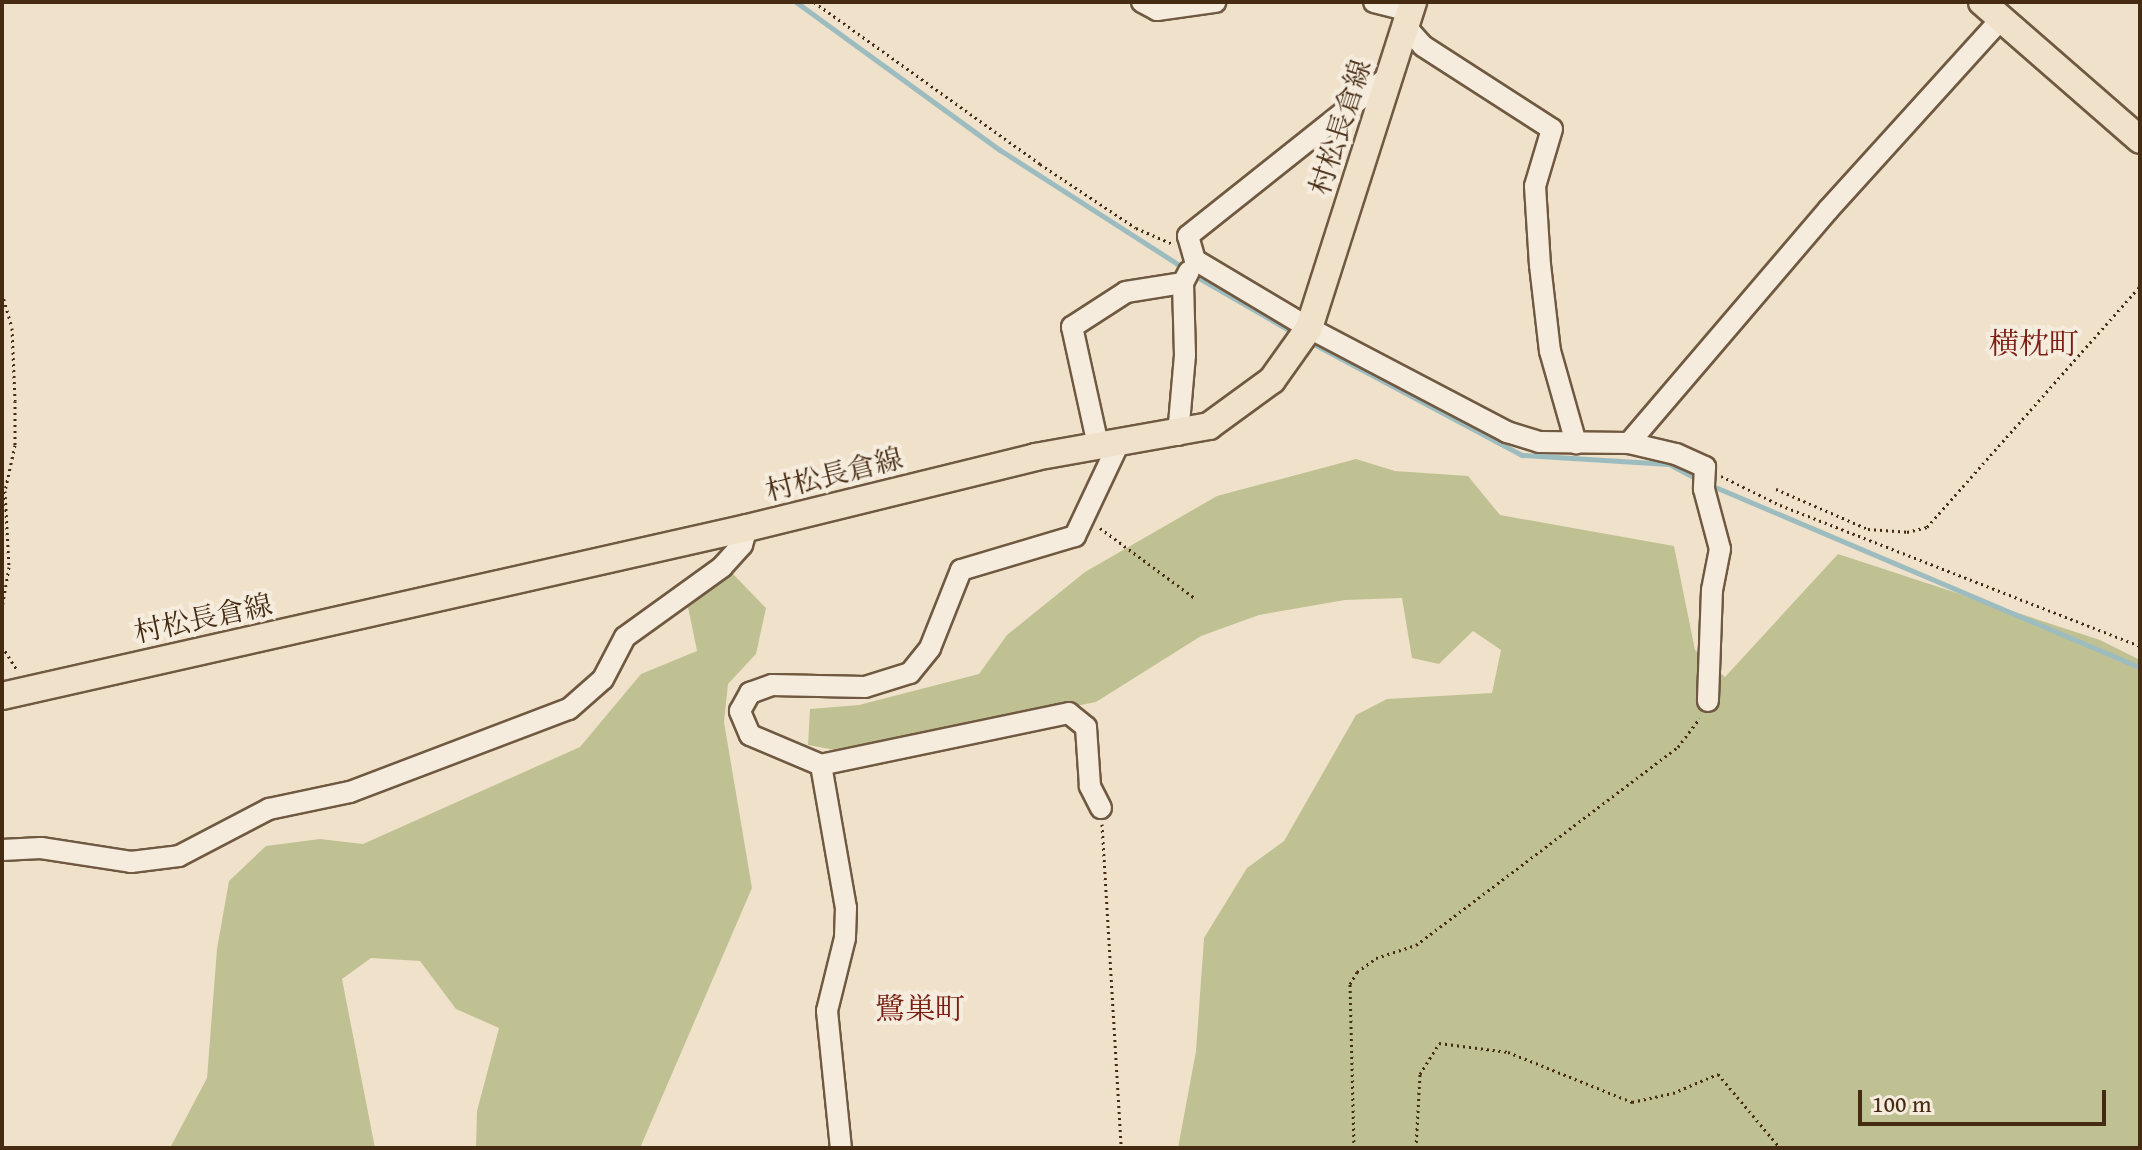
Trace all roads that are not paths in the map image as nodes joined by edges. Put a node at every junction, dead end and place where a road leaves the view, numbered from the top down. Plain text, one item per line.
1 (1142, 2) edge
2 (1215, 2) edge
3 (1374, 2) edge
4 (1992, 10) edge
5 (1410, 13) edge
6 (1389, 76) junction
7 (2140, 140) edge
8 (1195, 260) junction
9 (1183, 283) junction
10 (1309, 328) junction
11 (1178, 435) junction
12 (1576, 443) junction
13 (1629, 443) junction
14 (1108, 444) junction
15 (747, 528) junction
16 (2, 696) edge
17 (1708, 701) road end
18 (821, 765) junction
19 (1101, 808) road end
20 (2, 850) edge
21 (841, 1148) edge

1 - 2 street
3 - 5 street
4 - 7 main road
4 - 13 street
5 - 6 main road, 村松長倉線
5 - 12 street
6 - 8 street
6 - 10 main road, 村松長倉線
8 - 9 street
8 - 10 street
9 - 11 street
9 - 14 street
10 - 11 main road, 村松長倉線
10 - 12 street
11 - 14 main road, 村松長倉線
12 - 13 street
13 - 17 street
14 - 15 main road, 村松長倉線
14 - 18 street
15 - 16 main road, 村松長倉線
15 - 20 street
18 - 19 street
18 - 21 street

